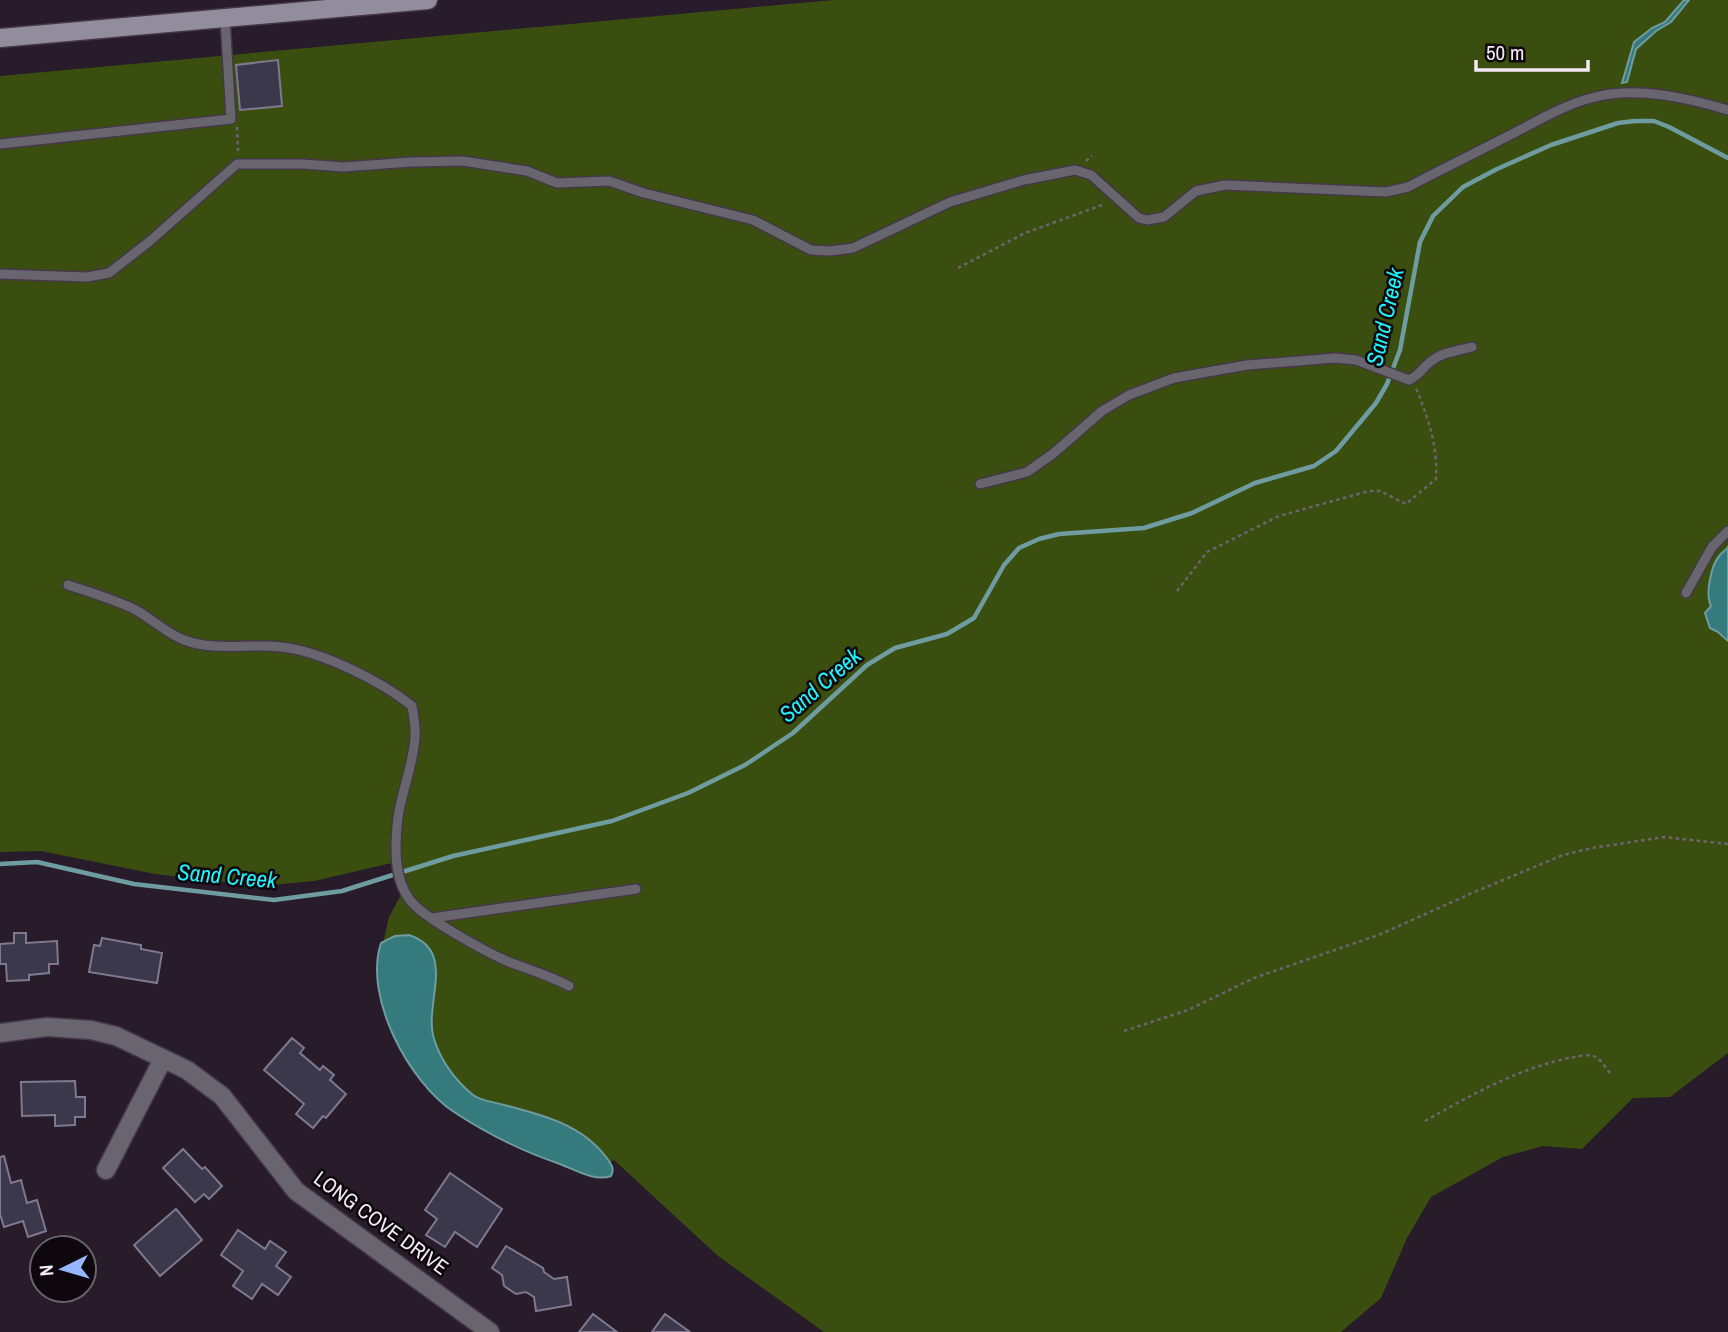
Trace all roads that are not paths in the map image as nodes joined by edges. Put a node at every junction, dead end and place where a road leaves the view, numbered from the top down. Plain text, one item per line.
1 (428, 0) edge
2 (225, 18) junction
3 (0, 38) edge
4 (1728, 110) edge
5 (0, 144) edge
6 (0, 274) edge
7 (1472, 347) dead end
8 (980, 484) dead end
9 (1728, 531) edge
10 (68, 585) dead end
11 (1686, 593) dead end
12 (636, 889) dead end
13 (432, 918) junction
14 (569, 986) dead end
15 (0, 1033) edge
16 (163, 1059) junction
17 (106, 1170) dead end
18 (491, 1332) edge

1 - 2 main road
2 - 3 main road
2 - 5 lane
4 - 6 lane
7 - 8 lane
9 - 11 lane
10 - 13 lane
12 - 13 lane
13 - 14 lane
15 - 16 street, LONG COVE DRIVE
16 - 17 street
16 - 18 street, LONG COVE DRIVE

